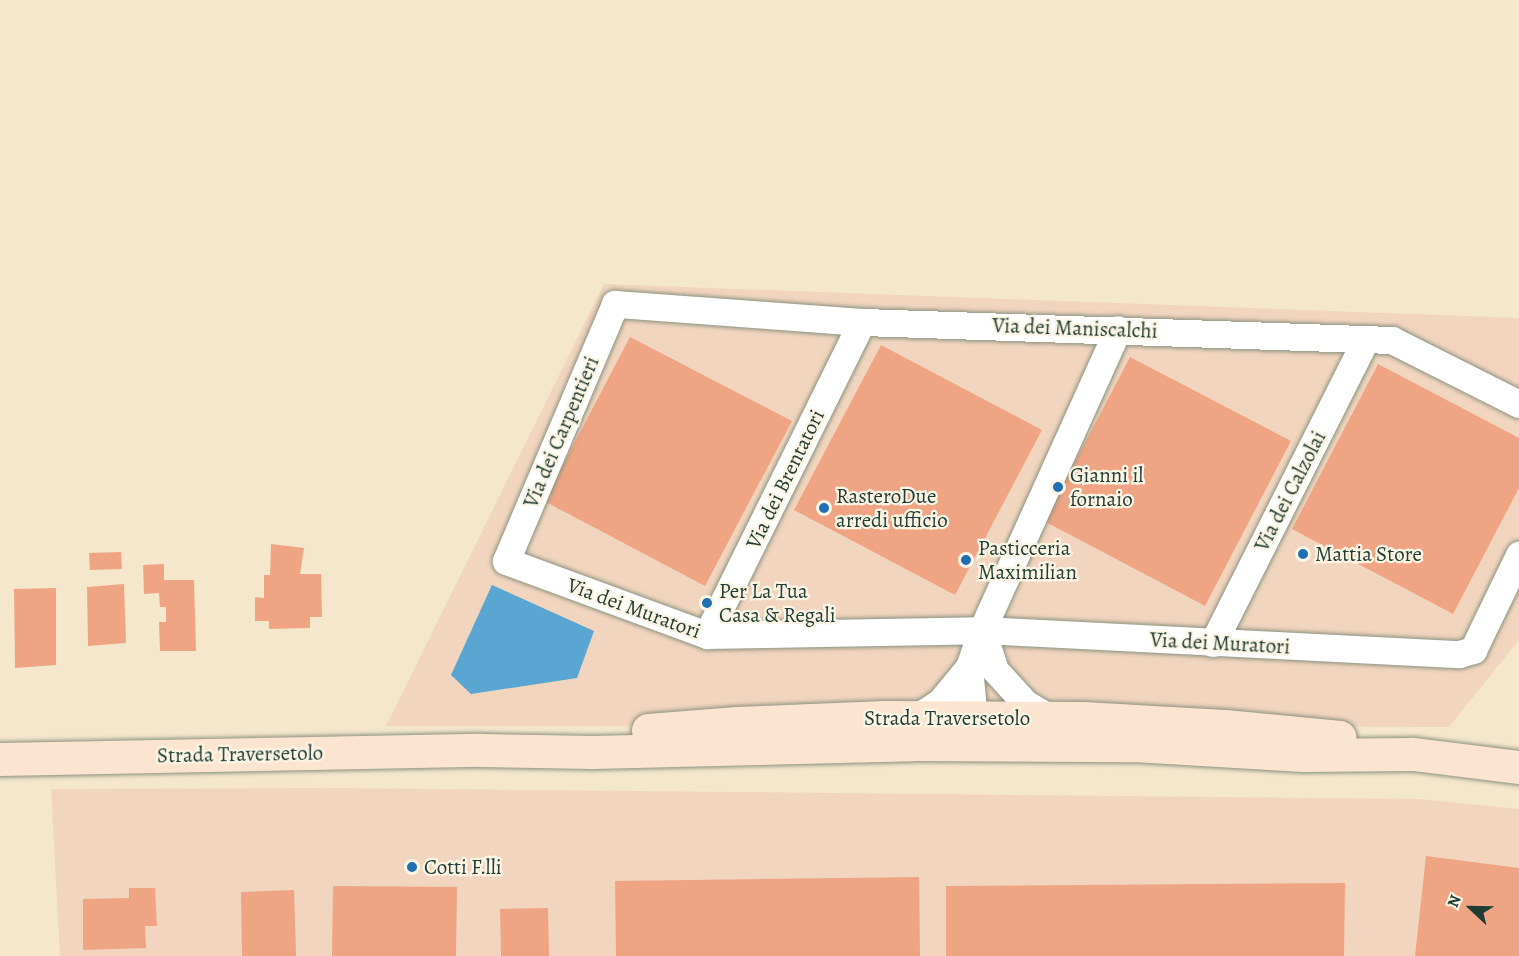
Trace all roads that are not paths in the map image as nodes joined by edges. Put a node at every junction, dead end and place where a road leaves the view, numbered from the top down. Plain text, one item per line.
1 (615, 304) joint
2 (862, 322) junction
3 (1118, 329) junction
4 (1366, 339) junction
5 (1519, 404) edge
6 (1519, 555) edge
7 (506, 561) joint
8 (982, 630) junction
9 (707, 635) junction
10 (1213, 644) junction
11 (982, 668) junction
12 (980, 716) junction
13 (909, 717) junction
14 (1050, 718) junction
15 (1163, 747) junction
16 (744, 748) junction
17 (480, 750) junction
18 (1413, 754) junction
19 (0, 759) edge
20 (1519, 767) edge

1 - 2 street, Via dei Maniscalchi
1 - 7 street, Via dei Carpentieri
2 - 3 street, Via dei Maniscalchi
2 - 9 street, Via dei Brentatori
3 - 4 street, Via dei Maniscalchi
3 - 8 street
4 - 5 street, Via dei Maniscalchi
4 - 10 street, Via dei Calzolai
6 - 10 street, Via dei Muratori
7 - 9 street, Via dei Muratori
8 - 9 street, Via dei Muratori
8 - 10 street, Via dei Muratori
8 - 11 street
11 - 12 street
11 - 13 street
11 - 14 street
12 - 13 main road, Strada Traversetolo
12 - 14 main road, Strada Traversetolo
12 - 15 main road
12 - 16 main road
13 - 17 main road, Strada Traversetolo
14 - 18 main road, Strada Traversetolo
15 - 16 main road, Strada Traversetolo
15 - 18 main road, Strada Traversetolo
16 - 17 main road, Strada Traversetolo
17 - 19 main road, Strada Traversetolo
18 - 20 main road, Strada Traversetolo

